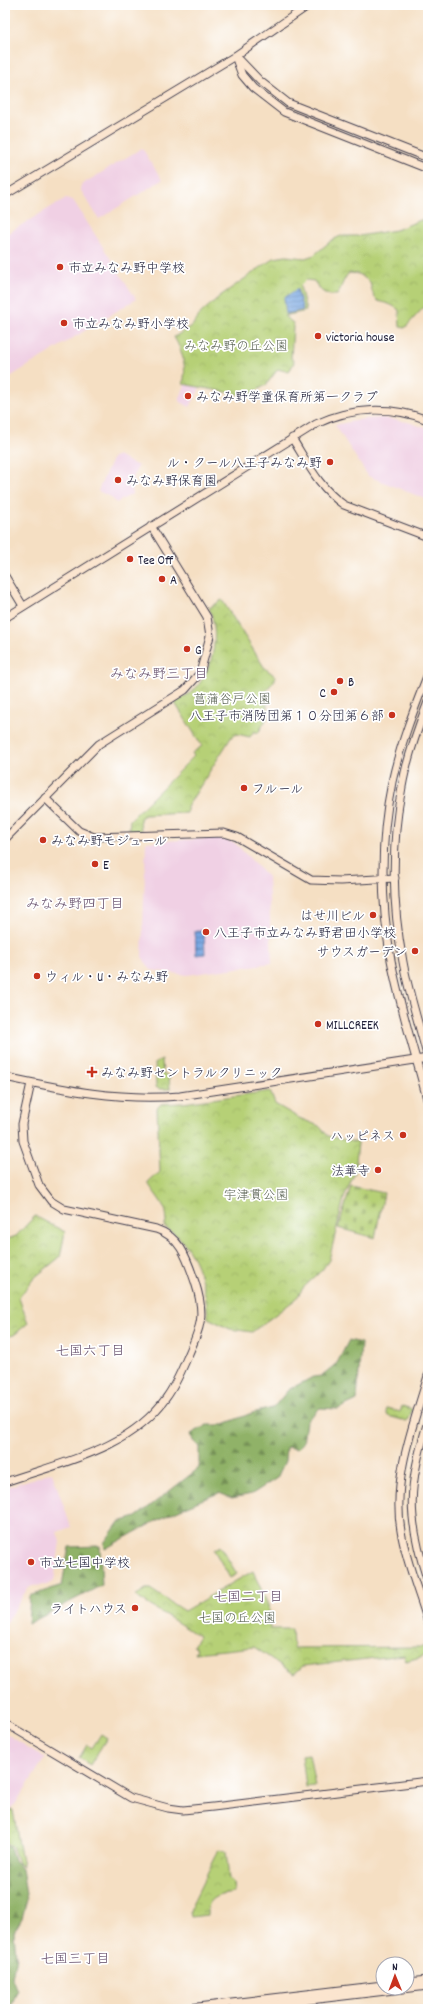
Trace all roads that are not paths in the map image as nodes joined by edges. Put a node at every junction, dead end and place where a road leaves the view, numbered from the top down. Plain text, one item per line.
1 (309, 5) edge
2 (235, 56) junction
3 (428, 158) edge
4 (428, 169) edge
5 (5, 195) edge
6 (428, 420) edge
7 (292, 438) junction
8 (151, 526) junction
9 (428, 537) edge
10 (5, 576) edge
11 (23, 606) junction
12 (5, 618) edge
13 (428, 674) edge
14 (428, 702) edge
15 (45, 798) junction
16 (5, 839) edge
17 (395, 878) junction
18 (384, 879) junction
19 (428, 1059) edge
20 (417, 1061) junction
21 (5, 1077) edge
22 (31, 1083) junction
23 (428, 1103) edge
24 (428, 1376) edge
25 (428, 1421) edge
26 (413, 1426) junction
27 (427, 1430) edge
28 (5, 1482) edge
29 (428, 1582) edge
30 (428, 1622) edge
31 (5, 1723) edge
32 (428, 1781) edge
33 (428, 1980) edge
34 (415, 1981) edge
35 (375, 1986) edge
36 (428, 1986) edge
37 (180, 2009) edge
38 (233, 2009) edge

1 - 2 street
2 - 3 street
2 - 4 street
2 - 5 street
6 - 7 street
7 - 8 street
7 - 9 street
8 - 11 street
8 - 15 street
10 - 11 street
11 - 12 street
13 - 18 street
14 - 17 street
15 - 16 street
15 - 18 street
17 - 18 street
17 - 19 street
18 - 20 street
19 - 20 street
20 - 22 street
20 - 23 street
21 - 22 street
22 - 28 street
24 - 26 street
25 - 27 street
26 - 27 street
26 - 30 street
27 - 29 street
31 - 32 street
33 - 34 street
35 - 37 street
36 - 38 street

